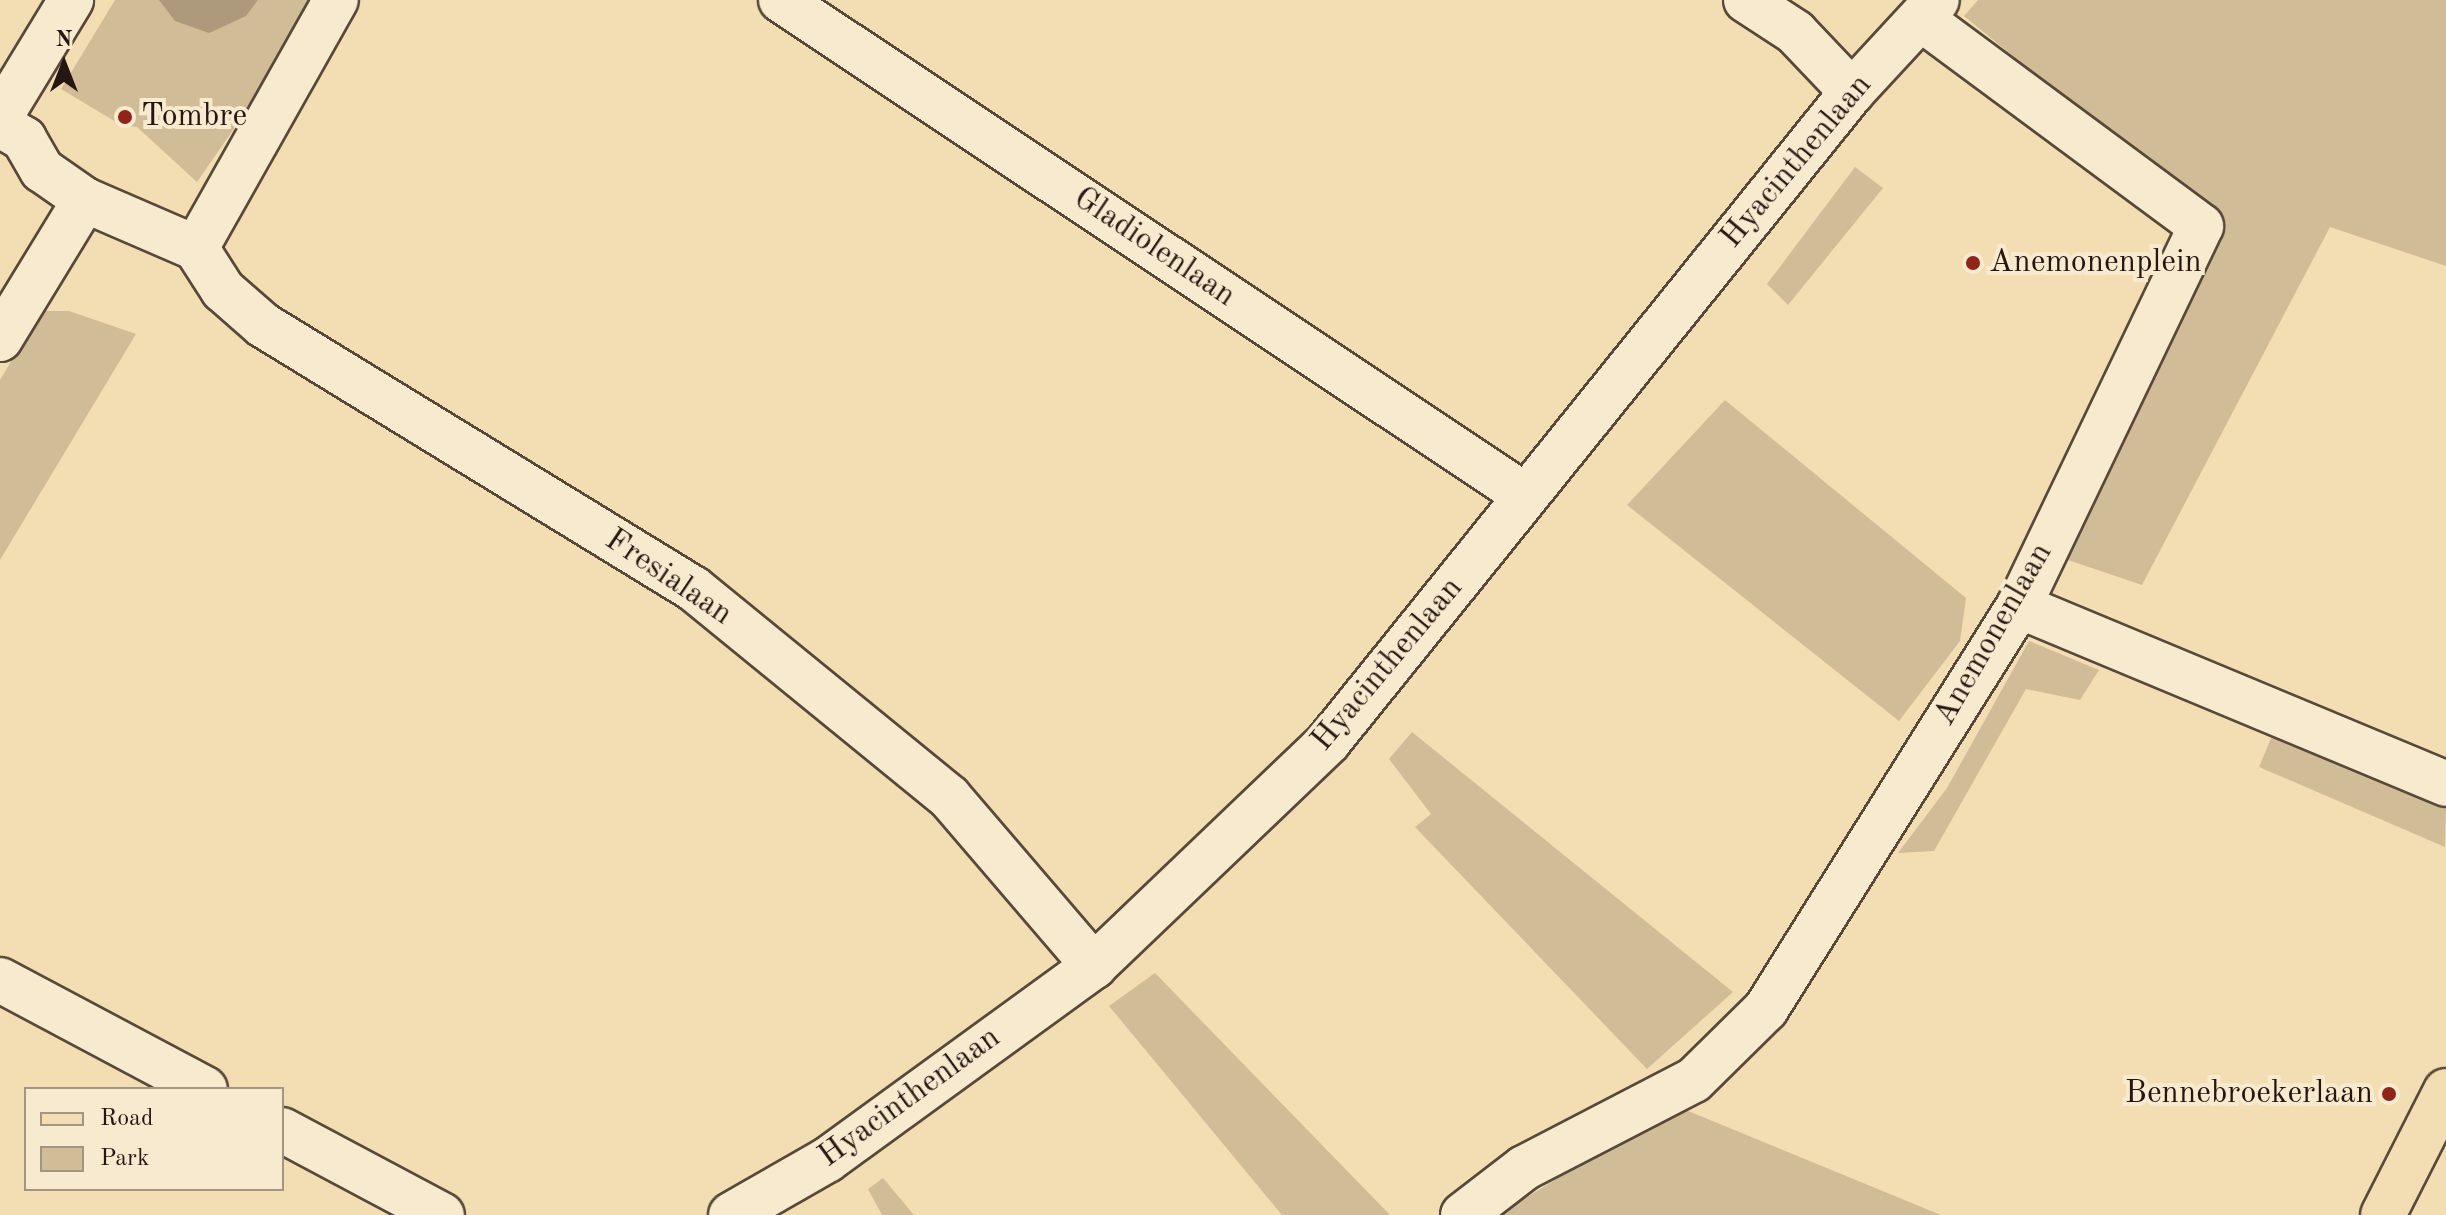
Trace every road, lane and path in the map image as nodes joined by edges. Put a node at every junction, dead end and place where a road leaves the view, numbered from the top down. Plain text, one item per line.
1 (71, 0) edge
2 (336, 0) edge
3 (781, 0) edge
4 (1746, 0) edge
5 (1929, 10) edge
6 (1852, 92) junction
7 (0, 117) edge
8 (0, 125) edge
9 (85, 200) junction
10 (196, 248) junction
11 (0, 339) edge
12 (1526, 496) junction
13 (2019, 606) junction
14 (2446, 784) edge
15 (1094, 966) junction
16 (0, 980) edge
17 (201, 1087) edge
18 (2446, 1091) edge
19 (284, 1131) edge
20 (442, 1215) edge
21 (731, 1215) edge
22 (1463, 1215) edge
23 (2383, 1215) edge

1 - 7 street
2 - 10 street
3 - 12 street, Gladiolenlaan
4 - 6 street
5 - 6 street, Hyacinthenlaan
5 - 13 street, Anemonenlaan
6 - 12 street, Hyacinthenlaan
8 - 9 street
9 - 10 street
9 - 11 street
10 - 15 street, Fresialaan
12 - 15 street, Hyacinthenlaan
13 - 14 street
13 - 22 street, Anemonenlaan
15 - 21 street, Hyacinthenlaan
16 - 17 street
18 - 23 main road
19 - 20 street

